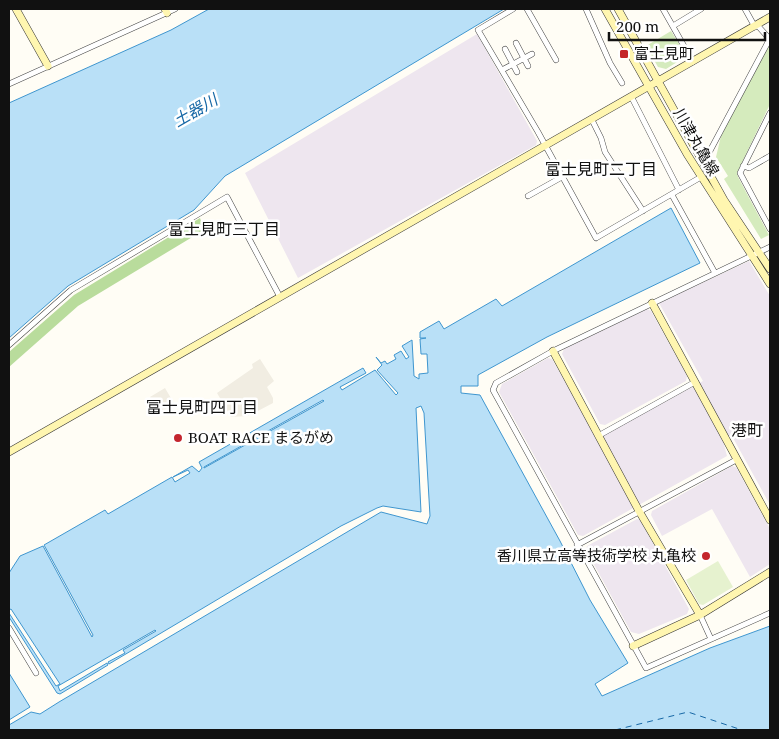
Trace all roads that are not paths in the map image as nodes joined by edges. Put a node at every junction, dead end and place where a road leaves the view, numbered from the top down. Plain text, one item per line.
1 (16, 9) edge
2 (175, 9) edge
3 (513, 9) edge
4 (527, 9) edge
5 (586, 9) edge
6 (605, 9) edge
7 (618, 9) edge
8 (663, 9) edge
9 (745, 9) edge
10 (698, 10) edge
11 (166, 11) edge
12 (770, 17) edge
13 (673, 26) junction
14 (756, 27) junction
15 (516, 43) dead end
16 (506, 50) dead end
17 (532, 54) dead end
18 (524, 58) junction
19 (556, 60) dead end
20 (693, 62) junction
21 (513, 64) junction
22 (48, 66) junction
23 (528, 66) dead end
24 (502, 70) junction
25 (518, 72) dead end
26 (658, 82) junction
27 (622, 83) dead end
28 (9, 84) edge
29 (648, 86) junction
30 (631, 96) junction
31 (770, 113) edge
32 (592, 120) junction
33 (545, 146) junction
34 (770, 156) edge
35 (703, 164) junction
36 (743, 166) junction
37 (562, 177) junction
38 (701, 177) junction
39 (680, 190) junction
40 (672, 195) junction
41 (528, 196) dead end
42 (643, 211) junction
43 (770, 229) edge
44 (770, 246) edge
45 (756, 254) junction
46 (770, 269) edge
47 (716, 273) junction
48 (770, 284) edge
49 (280, 297) junction
50 (652, 303) junction
51 (9, 345) edge
52 (553, 351) junction
53 (695, 382) junction
54 (598, 436) junction
55 (9, 452) edge
56 (736, 460) junction
57 (639, 511) junction
58 (770, 520) edge
59 (577, 545) junction
60 (770, 572) edge
61 (770, 613) edge
62 (700, 615) junction
63 (9, 628) edge
64 (711, 639) junction
65 (633, 646) junction
66 (36, 673) dead end

1 - 22 street
2 - 11 street
3 - 24 street
4 - 19 street
5 - 27 street
6 - 29 street, 川津丸亀線
7 - 26 street, 川津丸亀線
8 - 13 street
9 - 14 street
10 - 13 street
11 - 22 street
12 - 14 street
13 - 20 street
14 - 20 street
14 - 35 street
15 - 18 street
16 - 21 street
17 - 18 street
18 - 21 street
18 - 23 street
20 - 26 street
21 - 24 street
21 - 25 street
22 - 28 street
24 - 33 street
26 - 29 street
26 - 35 street, 川津丸亀線
29 - 30 street
29 - 38 street, 川津丸亀線
30 - 32 street
30 - 39 street
31 - 36 street
32 - 33 street
32 - 42 street
33 - 37 street
33 - 49 street
34 - 36 street
35 - 45 street, 川津丸亀線
36 - 43 street
37 - 41 street
37 - 42 street
38 - 39 street
38 - 45 street, 川津丸亀線
39 - 40 street
40 - 42 street
40 - 47 street
44 - 45 street
45 - 46 street, 川津丸亀線
45 - 47 street
45 - 48 street, 川津丸亀線
47 - 50 street
49 - 51 street
49 - 55 street
50 - 52 street
50 - 53 street
52 - 54 street
52 - 59 street
53 - 54 street
53 - 56 street
54 - 57 street
56 - 57 street
56 - 58 street
57 - 59 street
57 - 62 street
59 - 65 street
60 - 62 street
61 - 64 street
62 - 64 street
62 - 65 street
63 - 66 street
64 - 65 street

